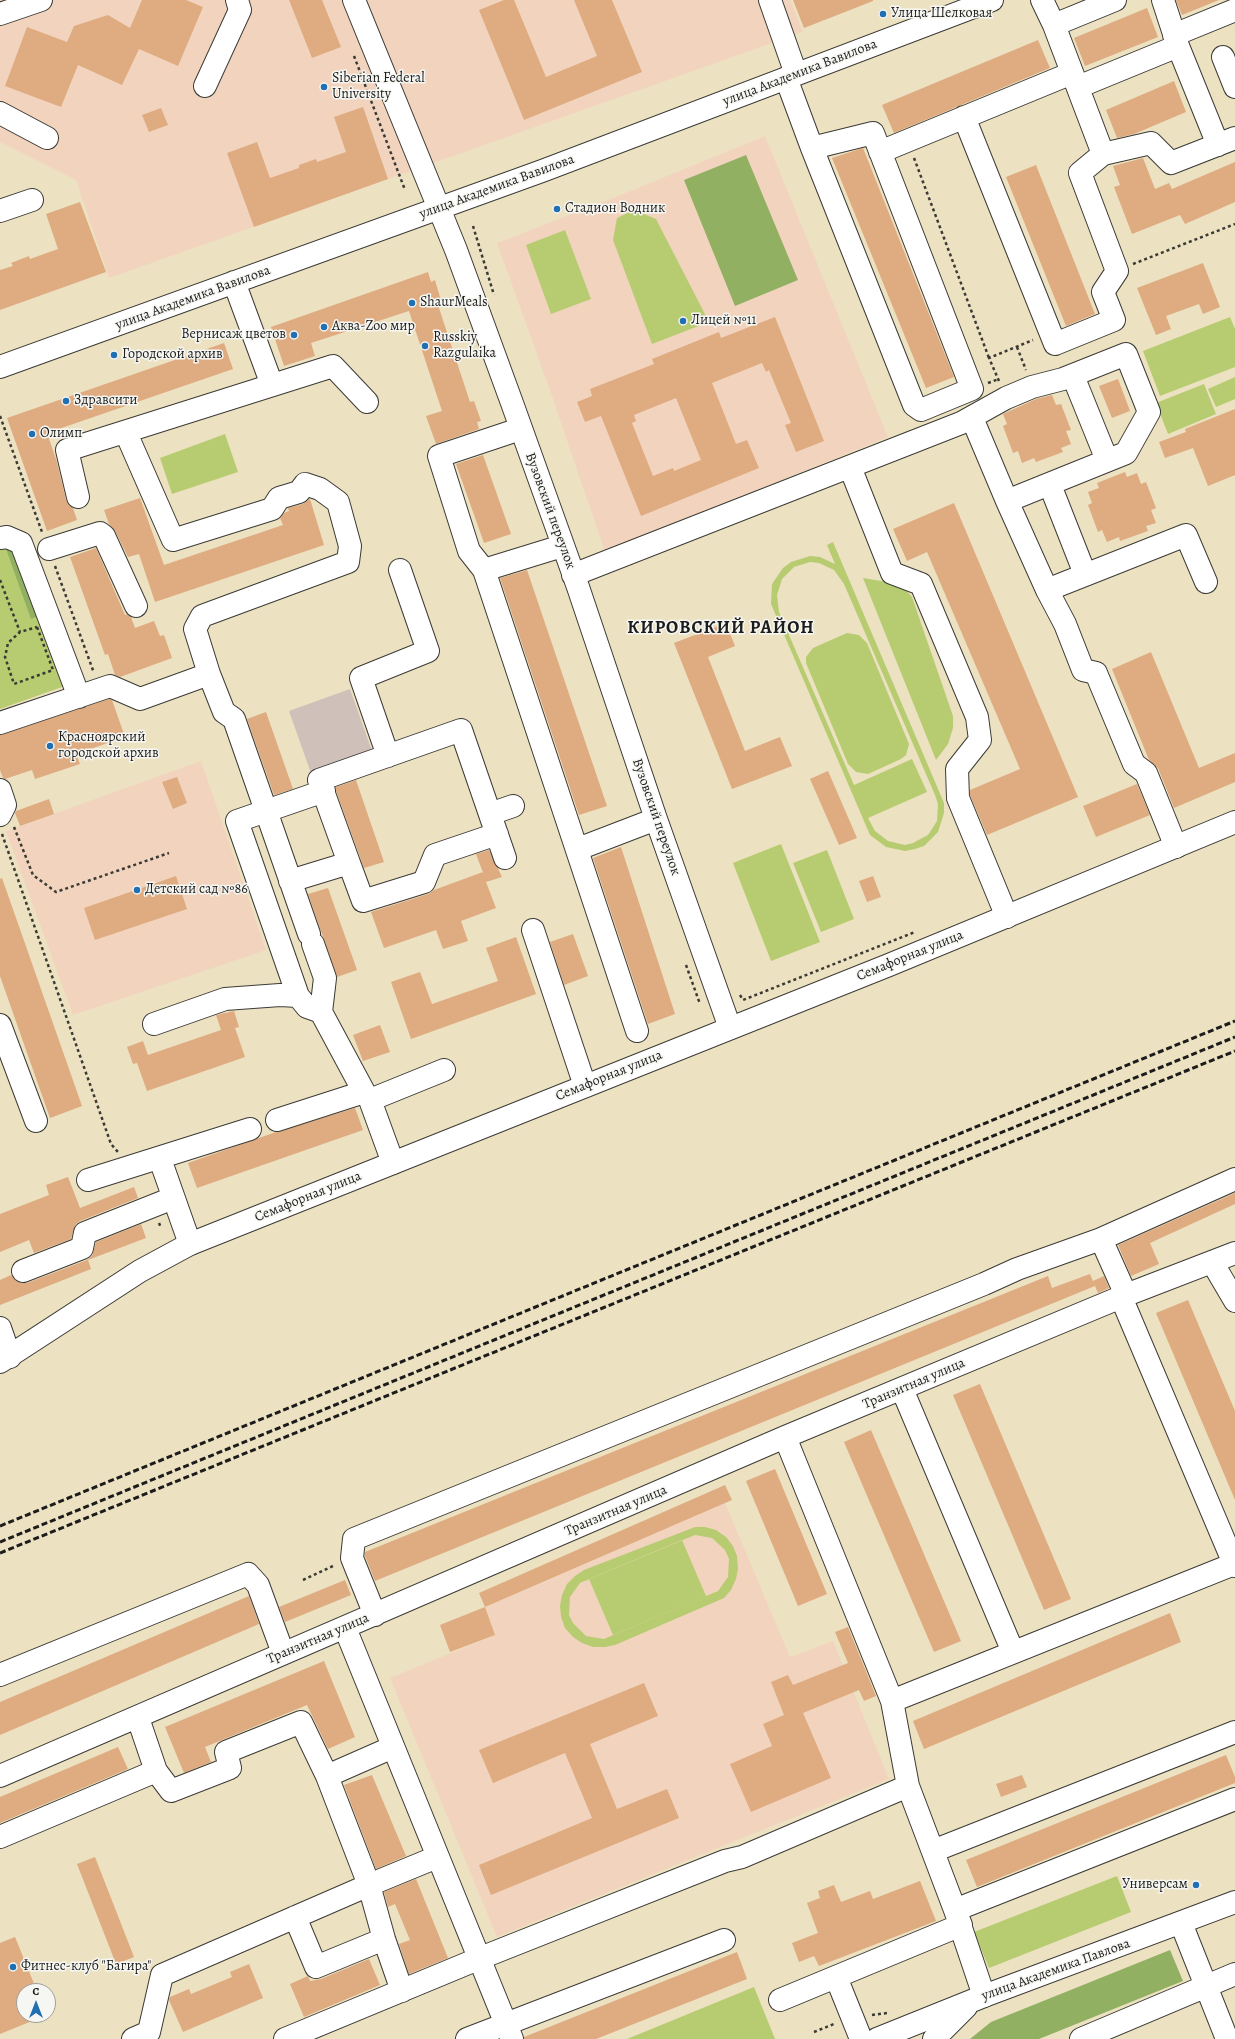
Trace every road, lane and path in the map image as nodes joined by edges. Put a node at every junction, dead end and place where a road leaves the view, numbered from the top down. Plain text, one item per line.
1 (41, 0) edge
2 (237, 0) edge
3 (354, 0) edge
4 (770, 0) edge
5 (992, 0) edge
6 (1042, 0) edge
7 (1115, 0) edge
8 (1162, 0) edge
9 (1235, 10) edge
10 (0, 14) edge
11 (1054, 25) junction
12 (1176, 41) junction
13 (353, 51) dead end
14 (1223, 57) dead end
15 (791, 76) junction
16 (1075, 80) junction
17 (205, 86) dead end
18 (1235, 87) edge
19 (0, 113) edge
20 (964, 117) junction
21 (47, 138) dead end
22 (907, 141) junction
23 (1227, 141) edge
24 (812, 148) junction
25 (880, 152) junction
26 (1103, 154) junction
27 (405, 190) dead end
28 (32, 200) dead end
29 (438, 208) junction
30 (0, 211) edge
31 (1235, 224) edge
32 (472, 226) dead end
33 (478, 240) dead end
34 (1117, 271) junction
35 (234, 282) junction
36 (1050, 334) junction
37 (1016, 347) junction
38 (989, 358) junction
39 (0, 367) edge
40 (1073, 376) junction
41 (272, 385) junction
42 (1032, 387) junction
43 (1006, 398) junction
44 (367, 402) dead end
45 (972, 418) junction
46 (520, 429) junction
47 (126, 433) junction
48 (1107, 460) junction
49 (850, 467) junction
50 (1050, 485) junction
51 (78, 497) dead end
52 (1007, 501) junction
53 (0, 538) edge
54 (562, 546) junction
55 (49, 549) dead end
56 (400, 570) dead end
57 (484, 570) junction
58 (1085, 574) junction
59 (573, 575) junction
60 (0, 580) edge
61 (1206, 582) dead end
62 (1047, 590) junction
63 (136, 606) dead end
64 (20, 632) junction
65 (209, 674) junction
66 (79, 697) junction
67 (0, 723) edge
68 (388, 756) junction
69 (0, 790) edge
70 (324, 791) junction
71 (513, 806) dead end
72 (266, 810) junction
73 (6, 819) edge
74 (656, 819) junction
75 (1235, 822) edge
76 (494, 824) junction
77 (0, 828) edge
78 (1176, 847) junction
79 (578, 848) junction
80 (170, 853) dead end
81 (505, 858) dead end
82 (349, 863) junction
83 (290, 881) junction
84 (1007, 917) junction
85 (533, 930) dead end
86 (917, 931) dead end
87 (738, 991) dead end
88 (298, 996) junction
89 (321, 1012) junction
90 (154, 1024) dead end
91 (0, 1025) edge
92 (730, 1028) junction
93 (637, 1031) dead end
94 (444, 1070) dead end
95 (584, 1086) junction
96 (367, 1096) junction
97 (277, 1120) dead end
98 (36, 1121) dead end
99 (250, 1129) dead end
100 (160, 1159) junction
101 (393, 1163) junction
102 (130, 1167) junction
103 (1235, 1179) edge
104 (88, 1180) dead end
105 (173, 1198) junction
106 (1102, 1239) junction
107 (190, 1244) junction
108 (1235, 1253) edge
109 (1212, 1262) junction
110 (23, 1271) dead end
111 (1123, 1296) junction
112 (1235, 1301) edge
113 (0, 1328) edge
114 (5, 1360) edge
115 (902, 1390) junction
116 (785, 1437) junction
117 (352, 1558) junction
118 (1234, 1565) edge
119 (303, 1580) dead end
120 (375, 1615) junction
121 (345, 1628) junction
122 (1013, 1652) junction
123 (283, 1653) junction
124 (0, 1675) edge
125 (892, 1701) junction
126 (138, 1718) junction
127 (1235, 1732) edge
128 (393, 1747) junction
129 (156, 1771) junction
130 (0, 1776) edge
131 (327, 1776) junction
132 (908, 1786) junction
133 (1235, 1799) edge
134 (0, 1837) edge
135 (933, 1851) junction
136 (437, 1857) junction
137 (369, 1885) junction
138 (1235, 1902) edge
139 (295, 1917) junction
140 (958, 1918) junction
141 (1181, 1923) junction
142 (384, 1939) junction
143 (724, 1940) dead end
144 (478, 1959) junction
145 (1235, 1974) edge
146 (836, 1977) junction
147 (1205, 1987) junction
148 (402, 1991) junction
149 (979, 1998) junction
150 (780, 2000) dead end
151 (509, 2031) edge
152 (133, 2039) edge
153 (285, 2039) edge
154 (467, 2039) edge
155 (861, 2039) edge
156 (877, 2039) edge
157 (934, 2039) edge
158 (1081, 2039) edge
159 (1227, 2039) edge

1 - 10 main road
2 - 17 main road
3 - 29 main road, Вузовский переулок
4 - 15 main road
5 - 15 main road, улица Академика Вавилова
6 - 11 main road
7 - 11 main road
8 - 12 main road
9 - 12 main road
11 - 16 main road
12 - 16 main road
12 - 23 main road
13 - 27 path
14 - 18 main road
15 - 24 main road
15 - 29 main road, улица Академика Вавилова
16 - 20 main road
16 - 26 main road
19 - 21 main road
20 - 22 main road
20 - 36 main road
22 - 25 main road
22 - 38 path
23 - 26 main road
24 - 25 main road
24 - 25 main road
26 - 34 main road
28 - 30 main road
29 - 35 main road, улица Академика Вавилова
29 - 46 main road, Вузовский переулок
31 - 34 path
32 - 33 path
34 - 36 main road
35 - 39 main road, улица Академика Вавилова
35 - 41 main road
36 - 37 path
37 - 38 path
37 - 42 path
38 - 43 path
40 - 42 main road
40 - 48 main road
40 - 48 main road
41 - 44 main road
41 - 47 main road
42 - 43 main road
43 - 45 main road
45 - 49 main road
45 - 52 main road
46 - 54 main road, Вузовский переулок
46 - 57 main road
47 - 51 main road
47 - 65 main road
48 - 50 main road
49 - 59 main road
49 - 84 main road
50 - 52 main road
50 - 58 main road
52 - 62 main road
53 - 66 main road
54 - 57 main road
54 - 59 main road, Вузовский переулок
55 - 63 main road
56 - 68 main road
57 - 79 main road
58 - 61 main road
58 - 62 main road
59 - 74 main road, Вузовский переулок
60 - 64 path
62 - 78 main road
64 - 64 path
65 - 66 main road
65 - 72 main road
66 - 67 main road
68 - 70 main road
68 - 76 main road
69 - 73 main road
70 - 72 main road
70 - 82 main road
71 - 76 main road
72 - 83 main road
72 - 88 main road
73 - 80 path
74 - 79 main road
74 - 92 main road, Вузовский переулок
75 - 78 main road, Семафорная улица
76 - 81 main road
76 - 82 main road
77 - 102 path
78 - 84 main road, Семафорная улица
79 - 93 main road
82 - 83 main road
83 - 89 main road
84 - 92 main road, Семафорная улица
85 - 95 main road
86 - 87 path
88 - 89 main road
88 - 90 main road
89 - 96 main road
91 - 98 main road
92 - 95 main road, Семафорная улица
94 - 96 main road
95 - 101 main road, Семафорная улица
96 - 97 main road
96 - 101 main road
99 - 100 main road
100 - 102 main road
100 - 105 main road
101 - 107 main road, Семафорная улица
102 - 104 main road
103 - 106 main road
105 - 107 main road
105 - 110 main road
106 - 111 main road
106 - 117 main road
107 - 114 main road, Семафорная улица
108 - 109 main road, Транзитная улица
109 - 111 main road, Транзитная улица
109 - 112 main road
111 - 115 main road, Транзитная улица
111 - 118 main road
113 - 114 main road
115 - 116 main road, Транзитная улица
115 - 122 main road
116 - 120 main road, Транзитная улица
116 - 125 main road
117 - 119 path
117 - 120 main road
118 - 122 main road
120 - 121 main road, Транзитная улица
121 - 123 main road, Транзитная улица
121 - 128 main road
122 - 125 main road
123 - 124 main road
123 - 126 main road, Транзитная улица
125 - 132 main road
126 - 129 main road
126 - 130 main road, Транзитная улица
127 - 135 main road
128 - 131 main road
128 - 136 main road
129 - 131 main road
129 - 134 main road
131 - 137 main road
132 - 135 main road
132 - 144 main road
133 - 140 main road
135 - 140 main road
136 - 137 main road
136 - 144 main road
137 - 139 main road
137 - 142 main road
138 - 141 main road, улица Академика Павлова
139 - 142 main road
139 - 152 main road
140 - 146 main road
140 - 149 main road
141 - 147 main road
141 - 149 main road, улица Академика Павлова
142 - 148 main road
143 - 151 main road
144 - 148 main road
144 - 151 main road
145 - 147 main road
146 - 150 main road
146 - 155 main road
147 - 158 main road
147 - 159 main road
148 - 153 main road
149 - 156 main road, улица Академика Павлова
149 - 157 main road
151 - 154 main road

